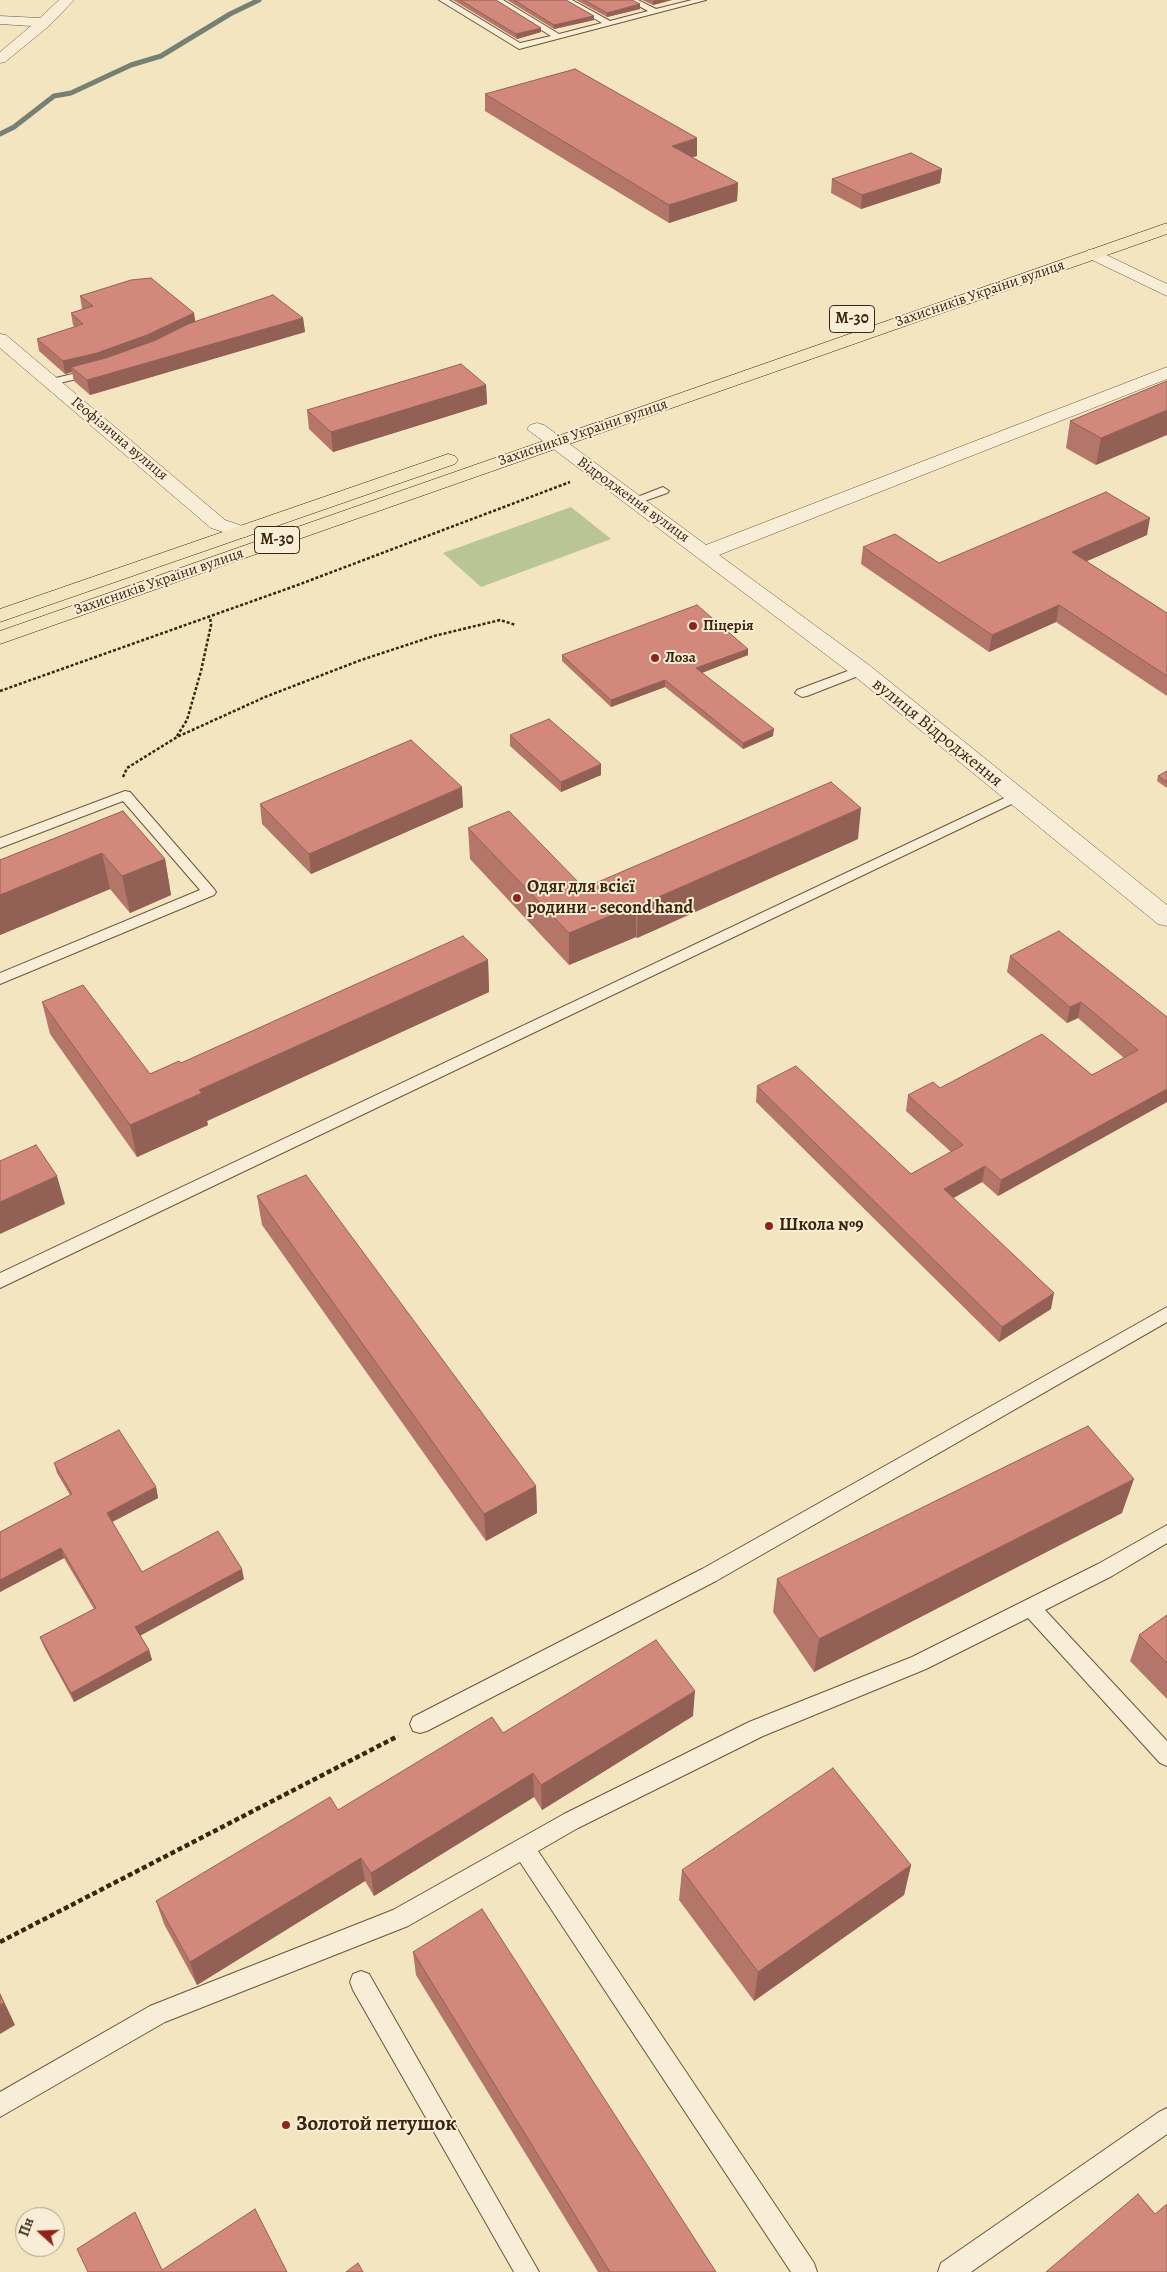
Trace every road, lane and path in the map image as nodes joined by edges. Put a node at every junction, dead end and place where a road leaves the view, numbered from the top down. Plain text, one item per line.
1 (67, 0) edge
2 (443, 0) edge
3 (497, 0) edge
4 (566, 0) edge
5 (632, 0) edge
6 (702, 0) edge
7 (655, 12) junction
8 (0, 20) edge
9 (44, 24) junction
10 (609, 24) junction
11 (558, 37) junction
12 (0, 59) edge
13 (1167, 228) edge
14 (1094, 254) junction
15 (1167, 291) edge
16 (0, 339) edge
17 (104, 369) edge
18 (1167, 373) edge
19 (51, 382) junction
20 (537, 429) dead end
21 (555, 443) junction
22 (463, 455) dead end
23 (595, 472) junction
24 (663, 491) dead end
25 (633, 501) junction
26 (242, 532) junction
27 (705, 553) junction
28 (0, 616) edge
29 (210, 616) junction
30 (516, 625) dead end
31 (0, 638) edge
32 (861, 670) junction
33 (0, 691) edge
34 (802, 693) dead end
35 (177, 737) junction
36 (125, 795) junction
37 (1015, 797) junction
38 (0, 843) edge
39 (1167, 918) edge
40 (0, 979) edge
41 (0, 1281) edge
42 (1167, 1314) edge
43 (1167, 1533) edge
44 (1030, 1607) junction
45 (420, 1724) joint
46 (1167, 1756) edge
47 (523, 1848) junction
48 (0, 1942) edge
49 (361, 1982) dead end
50 (0, 2105) edge
51 (1167, 2120) edge
52 (526, 2272) edge
53 (805, 2272) edge
54 (950, 2272) edge

1 - 9 street
2 - 11 lane
3 - 11 lane
4 - 10 lane
5 - 7 lane
6 - 7 lane
7 - 10 lane
8 - 9 street
9 - 12 street
10 - 11 lane
13 - 14 highway, Захисників України вулиця / М-30
14 - 15 street
14 - 21 highway, Захисників України вулиця / М-30
16 - 19 street, Геофізична вулиця
17 - 19 lane
18 - 27 street
19 - 26 street, Геофізична вулиця
20 - 21 street, Відродження вулиця
21 - 23 street, Відродження вулиця
21 - 31 highway, Захисників України вулиця / М-30
22 - 26 highway, Захисників України вулиця / М-30
23 - 25 street, Відродження вулиця
23 - 29 path
24 - 25 lane
25 - 27 street, Відродження вулиця
26 - 28 highway, Захисників України вулиця / М-30
27 - 32 street, вулиця Відродження
29 - 33 path
29 - 35 path
30 - 35 path
32 - 34 lane
32 - 37 street, вулиця Відродження
35 - 36 path
36 - 38 lane
36 - 40 lane
37 - 39 street, вулиця Відродження
37 - 41 lane
42 - 45 lane
43 - 44 lane
44 - 46 lane
44 - 47 lane
45 - 48 path
47 - 50 lane
47 - 53 lane
49 - 52 lane
51 - 54 lane

